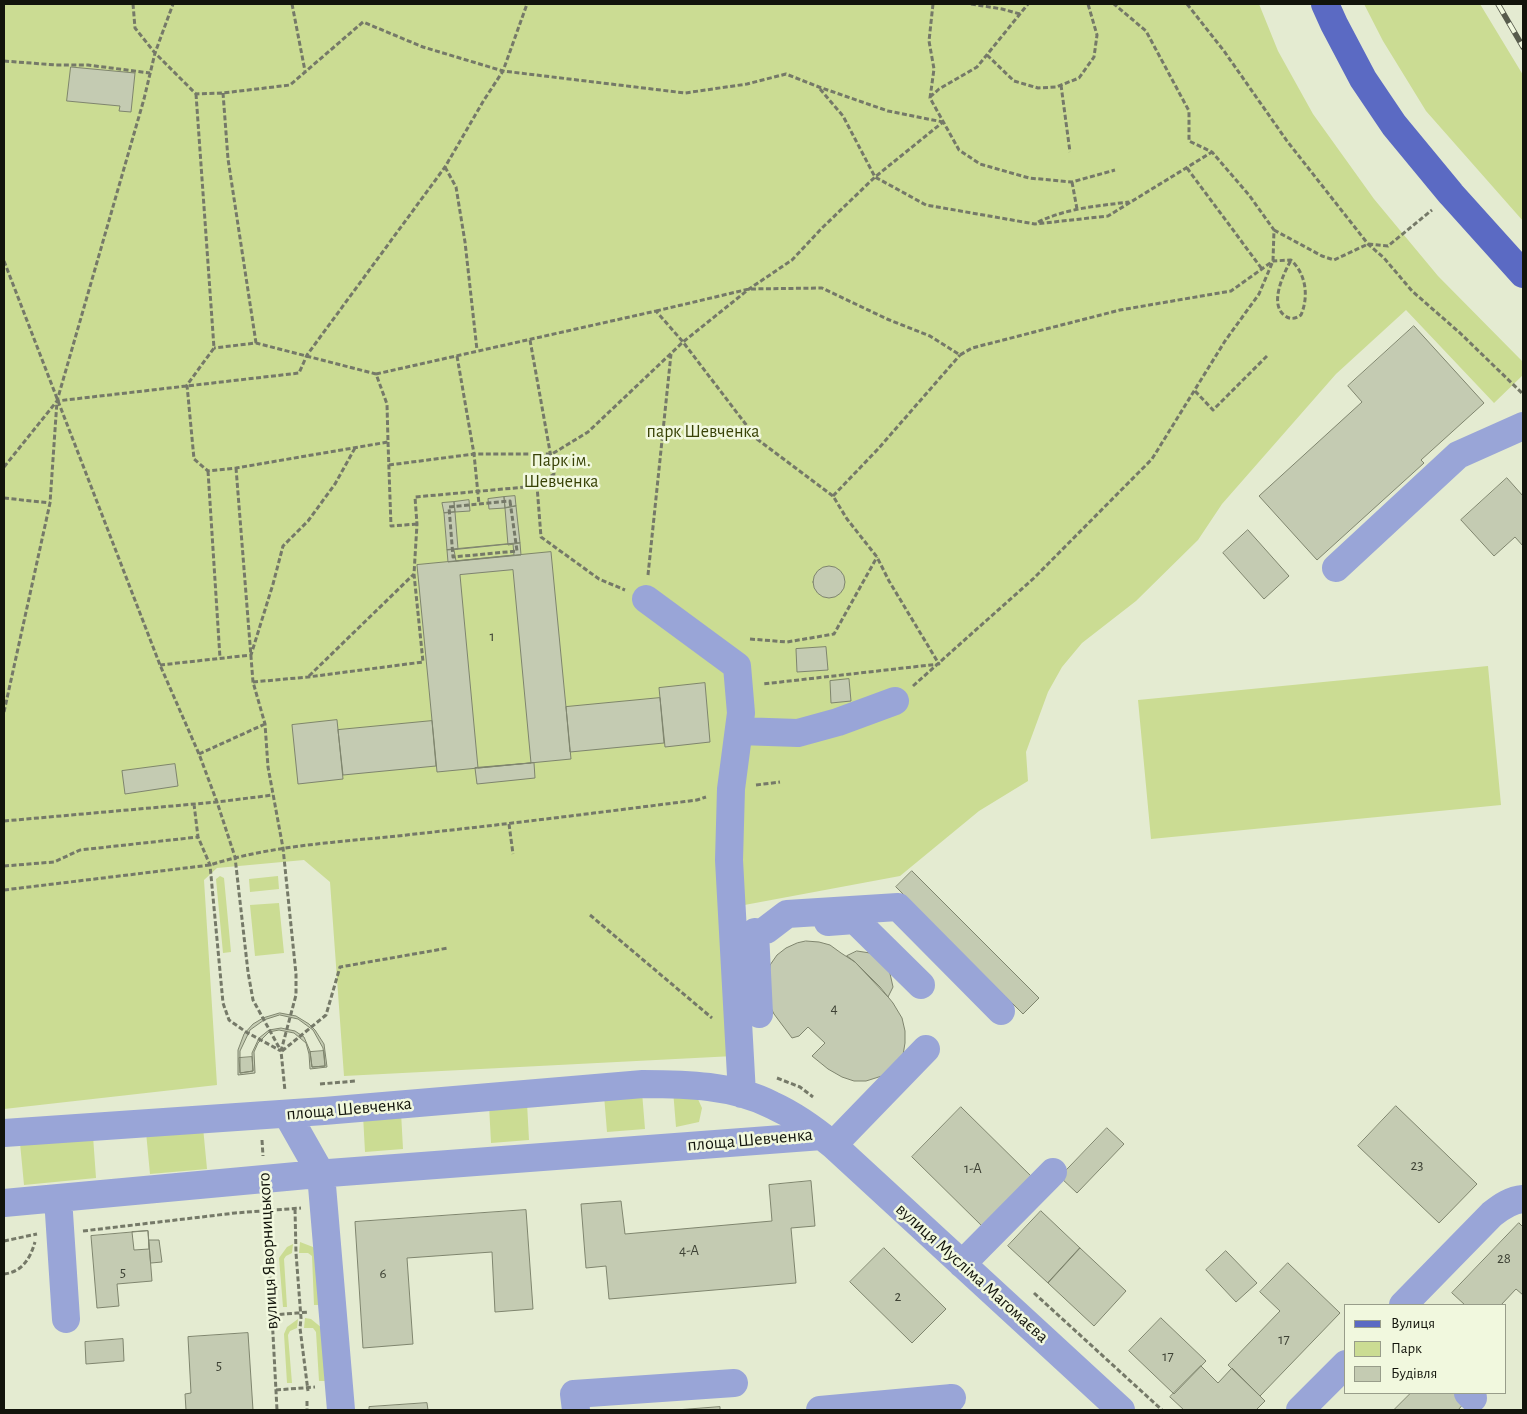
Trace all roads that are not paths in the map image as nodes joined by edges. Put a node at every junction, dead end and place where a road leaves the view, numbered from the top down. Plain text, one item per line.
1 (1325, 4) edge
2 (1523, 274) edge
3 (1523, 426) edge
4 (1336, 568) dead end
5 (646, 599) road end
6 (895, 701) road end
7 (739, 731) junction
8 (752, 933) junction
9 (921, 985) dead end
10 (1002, 1010) dead end
11 (759, 1014) dead end
12 (926, 1049) dead end
13 (742, 1094) junction
14 (286, 1101) junction
15 (4, 1133) edge
16 (827, 1141) junction
17 (1053, 1172) dead end
18 (321, 1174) junction
19 (58, 1198) junction
20 (1523, 1199) edge
21 (4, 1203) edge
22 (962, 1264) junction
23 (1416, 1301) edge
24 (66, 1319) dead end
25 (1344, 1366) edge
26 (734, 1383) dead end
27 (340, 1398) edge
28 (880, 1404) dead end
29 (576, 1410) edge
30 (820, 1410) edge
31 (1121, 1410) edge
32 (1300, 1410) edge

1 - 2 main road
3 - 4 street
5 - 7 street
6 - 7 street
7 - 8 street
8 - 9 street
8 - 10 street
8 - 11 street
8 - 13 street
12 - 16 street
13 - 14 street, площа Шевченка
13 - 16 street, площа Шевченка
14 - 15 street, площа Шевченка
14 - 18 street
16 - 18 street, площа Шевченка
16 - 22 street, вулиця Мусліма Магомаєва
17 - 22 street
18 - 19 street, площа Шевченка
18 - 27 street
19 - 21 street, площа Шевченка
19 - 24 street
20 - 23 street
22 - 31 street, вулиця Мусліма Магомаєва
25 - 32 street
26 - 29 street
28 - 30 street

